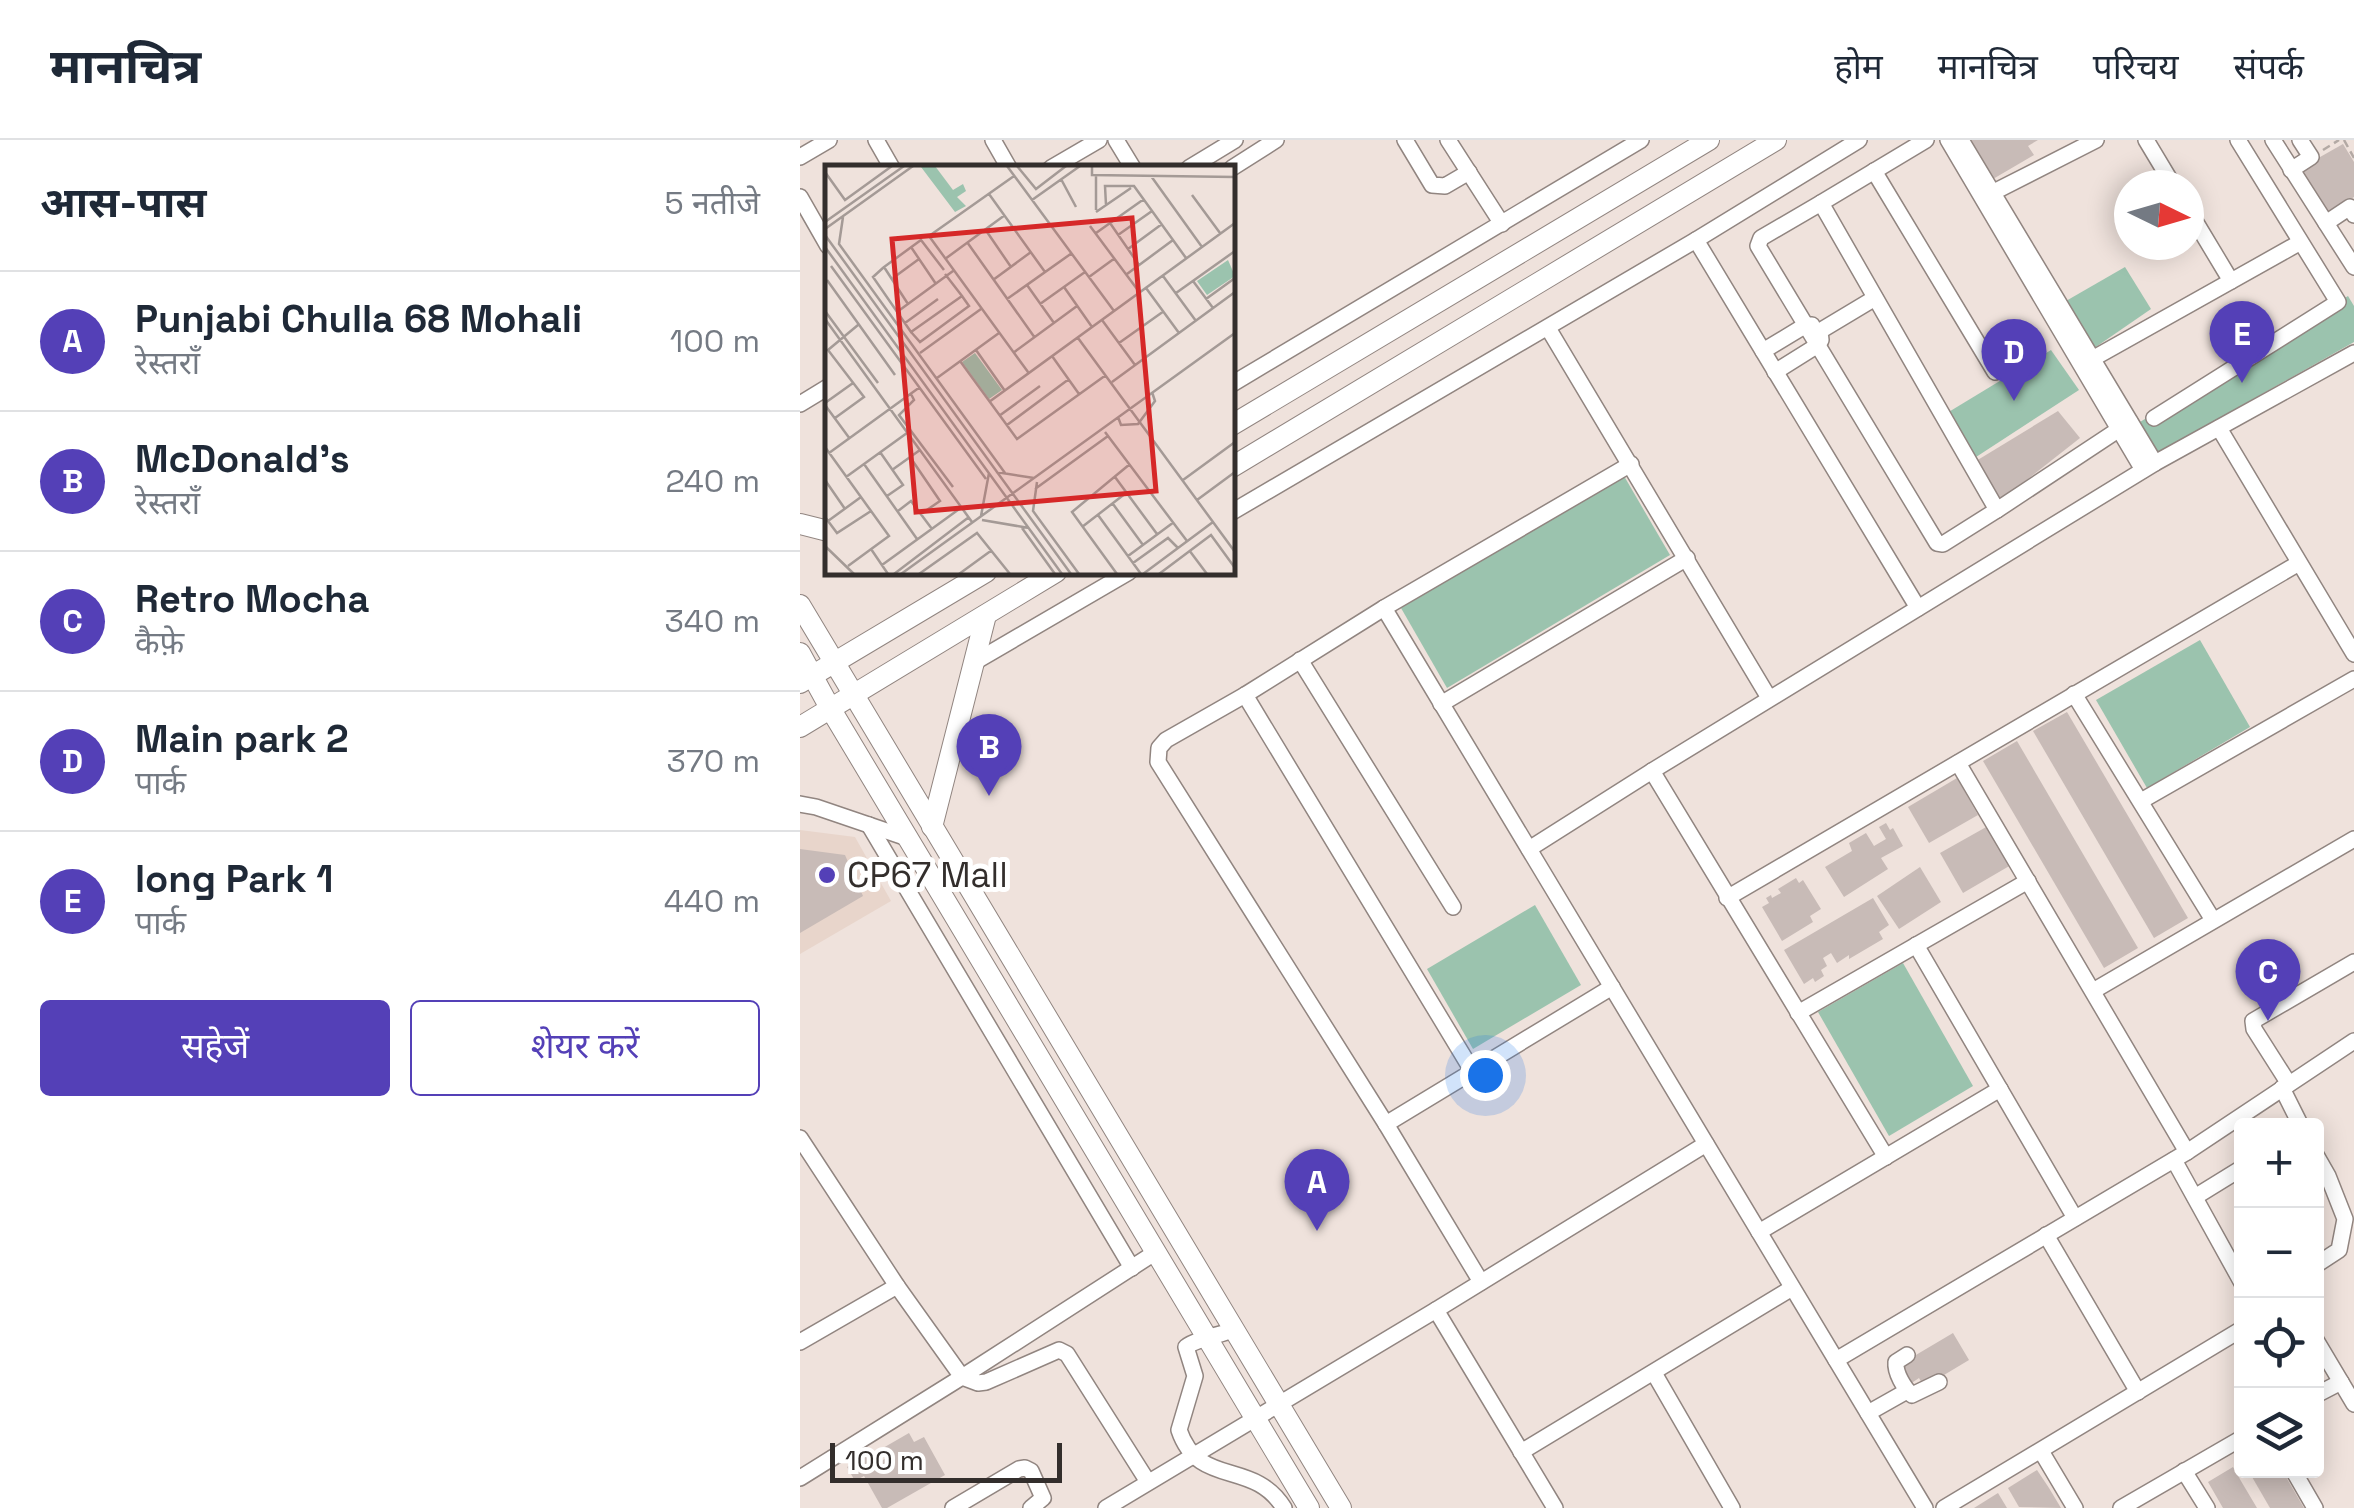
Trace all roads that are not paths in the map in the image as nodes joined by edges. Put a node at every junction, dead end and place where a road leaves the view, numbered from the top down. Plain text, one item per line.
1 (829, 140) edge
2 (876, 140) edge
3 (993, 140) edge
4 (1099, 140) edge
5 (1116, 140) edge
6 (1235, 140) edge
7 (1276, 140) edge
8 (1405, 140) edge
9 (1448, 140) edge
10 (1641, 140) edge
11 (1708, 140) edge
12 (1776, 140) edge
13 (1858, 140) edge
14 (1926, 140) edge
15 (1948, 140) edge
16 (1961, 140) edge
17 (2096, 140) edge
18 (2146, 140) edge
19 (2238, 140) edge
20 (2273, 140) edge
21 (2300, 140) edge
22 (800, 158) edge
23 (890, 165) edge
24 (1007, 165) edge
25 (1056, 165) edge
26 (1131, 165) edge
27 (1194, 165) edge
28 (1235, 166) edge
29 (2165, 170) edge
30 (2291, 170) junction
31 (1469, 172) junction
32 (1874, 172) junction
33 (1987, 195) junction
34 (800, 198) edge
35 (1821, 204) junction
36 (2354, 215) edge
37 (2326, 223) junction
38 (1502, 224) junction
39 (2204, 236) edge
40 (1696, 240) junction
41 (825, 241) edge
42 (2299, 243) junction
43 (2354, 266) edge
44 (2231, 281) junction
45 (1875, 298) junction
46 (1548, 328) junction
47 (1815, 334) junction
48 (1763, 351) junction
49 (2354, 353) edge
50 (2087, 362) junction
51 (1775, 372) junction
52 (1995, 372) dead end
53 (1235, 382) edge
54 (825, 389) edge
55 (801, 402) edge
56 (2154, 418) dead end
57 (1235, 423) edge
58 (2124, 425) junction
59 (2218, 428) junction
60 (1235, 464) edge
61 (1630, 464) junction
62 (2149, 466) junction
63 (1235, 510) edge
64 (1997, 510) junction
65 (800, 524) edge
66 (825, 530) edge
67 (1687, 558) junction
68 (2300, 563) junction
69 (980, 575) edge
70 (1051, 575) edge
71 (1124, 575) edge
72 (800, 605) edge
73 (1384, 608) junction
74 (1918, 608) junction
75 (986, 615) junction
76 (800, 653) edge
77 (2354, 654) edge
78 (1300, 660) junction
79 (974, 663) junction
80 (834, 664) junction
81 (2354, 678) edge
82 (806, 679) edge
83 (854, 694) junction
84 (2074, 694) junction
85 (1245, 695) junction
86 (1770, 698) junction
87 (1442, 704) junction
88 (830, 708) junction
89 (800, 727) edge
90 (1958, 763) junction
91 (1652, 771) junction
92 (2140, 802) junction
93 (800, 804) edge
94 (870, 825) junction
95 (932, 827) junction
96 (910, 839) junction
97 (2354, 839) edge
98 (1529, 850) junction
99 (2028, 881) junction
100 (1727, 898) junction
101 (1453, 908) dead end
102 (2213, 920) junction
103 (1916, 945) junction
104 (2354, 962) edge
105 (1612, 986) junction
106 (2092, 991) junction
107 (1798, 1013) junction
108 (2354, 1041) edge
109 (1473, 1072) junction
110 (2285, 1086) junction
111 (2000, 1089) junction
112 (2297, 1118) edge
113 (1386, 1124) junction
114 (800, 1138) edge
115 (1706, 1144) junction
116 (2180, 1156) junction
117 (1886, 1157) junction
118 (2324, 1169) edge
119 (2234, 1173) edge
120 (2195, 1197) junction
121 (2075, 1218) junction
122 (1759, 1232) junction
123 (2046, 1235) junction
124 (1156, 1252) junction
125 (2324, 1264) edge
126 (1132, 1268) junction
127 (2234, 1268) edge
128 (1481, 1282) junction
129 (898, 1286) junction
130 (1792, 1288) junction
131 (1436, 1310) junction
132 (1234, 1330) junction
133 (2234, 1334) edge
134 (1208, 1340) junction
135 (800, 1342) edge
136 (2324, 1353) edge
137 (1907, 1355) dead end
138 (1836, 1360) junction
139 (1654, 1373) junction
140 (962, 1378) junction
141 (1939, 1382) dead end
142 (2341, 1382) junction
143 (1907, 1390) junction
144 (2324, 1391) edge
145 (2138, 1392) junction
146 (1279, 1404) junction
147 (2354, 1404) edge
148 (1868, 1413) junction
149 (1254, 1417) junction
150 (2234, 1443) edge
151 (2041, 1451) junction
152 (1521, 1452) junction
153 (1192, 1455) junction
154 (2184, 1471) junction
155 (800, 1478) edge
156 (2298, 1478) edge
157 (1148, 1482) junction
158 (953, 1508) edge
159 (1032, 1508) edge
160 (1106, 1508) edge
161 (1284, 1508) edge
162 (1308, 1508) edge
163 (1340, 1508) edge
164 (1554, 1508) edge
165 (1732, 1508) edge
166 (1924, 1508) edge
167 (1944, 1508) edge
168 (2076, 1508) edge
169 (2122, 1508) edge
170 (2207, 1508) edge
171 (2316, 1508) edge

1 - 22 street
2 - 23 street
3 - 24 street
4 - 25 street
5 - 26 street
6 - 27 street
7 - 28 street
8 - 31 street
9 - 31 street
10 - 38 street
11 - 57 main road
12 - 60 main road
13 - 40 street
14 - 32 street
15 - 33 street
16 - 33 street
17 - 33 street
18 - 29 street
19 - 42 street
20 - 30 street
21 - 30 street
30 - 37 street
31 - 38 street
32 - 35 street
32 - 52 street
33 - 50 street
34 - 41 street
35 - 45 street
35 - 47 street
36 - 37 street
37 - 43 street
38 - 53 street
39 - 44 street
40 - 46 street
40 - 48 street
42 - 44 street
42 - 56 street
44 - 50 street
45 - 47 street
45 - 64 street
46 - 61 street
46 - 63 street
47 - 48 street
47 - 51 street
47 - 64 street
48 - 51 street
49 - 59 street
50 - 58 street
51 - 74 street
54 - 55 street
58 - 62 street
58 - 64 street
59 - 62 street
59 - 68 street
61 - 67 street
61 - 73 street
62 - 74 street
65 - 66 main road
67 - 86 street
67 - 87 street
68 - 77 street
68 - 84 street
69 - 80 main road
70 - 75 main road
71 - 79 street
72 - 80 main road
73 - 78 street
73 - 87 street
74 - 86 street
75 - 79 main road
75 - 83 main road
76 - 82 main road
78 - 85 street
78 - 101 street
79 - 95 main road
80 - 82 main road
80 - 83 main road
81 - 92 street
82 - 88 main road
83 - 88 main road
83 - 95 main road
84 - 90 street
84 - 92 street
85 - 109 street
85 - 113 street
86 - 91 street
87 - 98 street
88 - 89 main road
88 - 96 main road
90 - 99 street
90 - 100 street
91 - 98 street
91 - 100 street
92 - 102 street
93 - 94 street
94 - 96 street
94 - 126 street
95 - 132 main road
96 - 124 main road
97 - 102 street
98 - 105 street
99 - 103 street
99 - 106 street
100 - 107 street
102 - 106 street
103 - 107 street
103 - 111 street
104 - 110 street
105 - 109 street
105 - 115 street
106 - 116 street
107 - 117 street
108 - 110 street
109 - 113 street
110 - 112 street
110 - 116 street
111 - 117 street
111 - 121 street
113 - 128 street
114 - 129 street
115 - 122 street
115 - 128 street
116 - 120 street
116 - 121 street
117 - 122 street
118 - 125 street
119 - 120 street
120 - 127 street
121 - 123 street
122 - 130 street
123 - 138 street
123 - 145 street
124 - 126 street
124 - 134 main road
126 - 140 street
128 - 131 street
129 - 135 street
129 - 140 street
130 - 138 street
130 - 139 street
131 - 146 street
131 - 152 street
132 - 134 street
132 - 146 main road
133 - 145 street
134 - 149 main road
134 - 153 street
136 - 142 street
137 - 143 street
138 - 148 street
139 - 152 street
139 - 165 street
140 - 155 street
140 - 157 street
141 - 143 street
142 - 144 street
142 - 147 street
143 - 148 street
145 - 151 street
146 - 149 street
146 - 163 main road
148 - 166 street
149 - 153 street
149 - 162 main road
150 - 154 street
151 - 167 street
151 - 168 street
152 - 164 street
153 - 157 street
153 - 161 street
154 - 169 street
154 - 170 street
156 - 171 street
157 - 160 street
158 - 159 street

